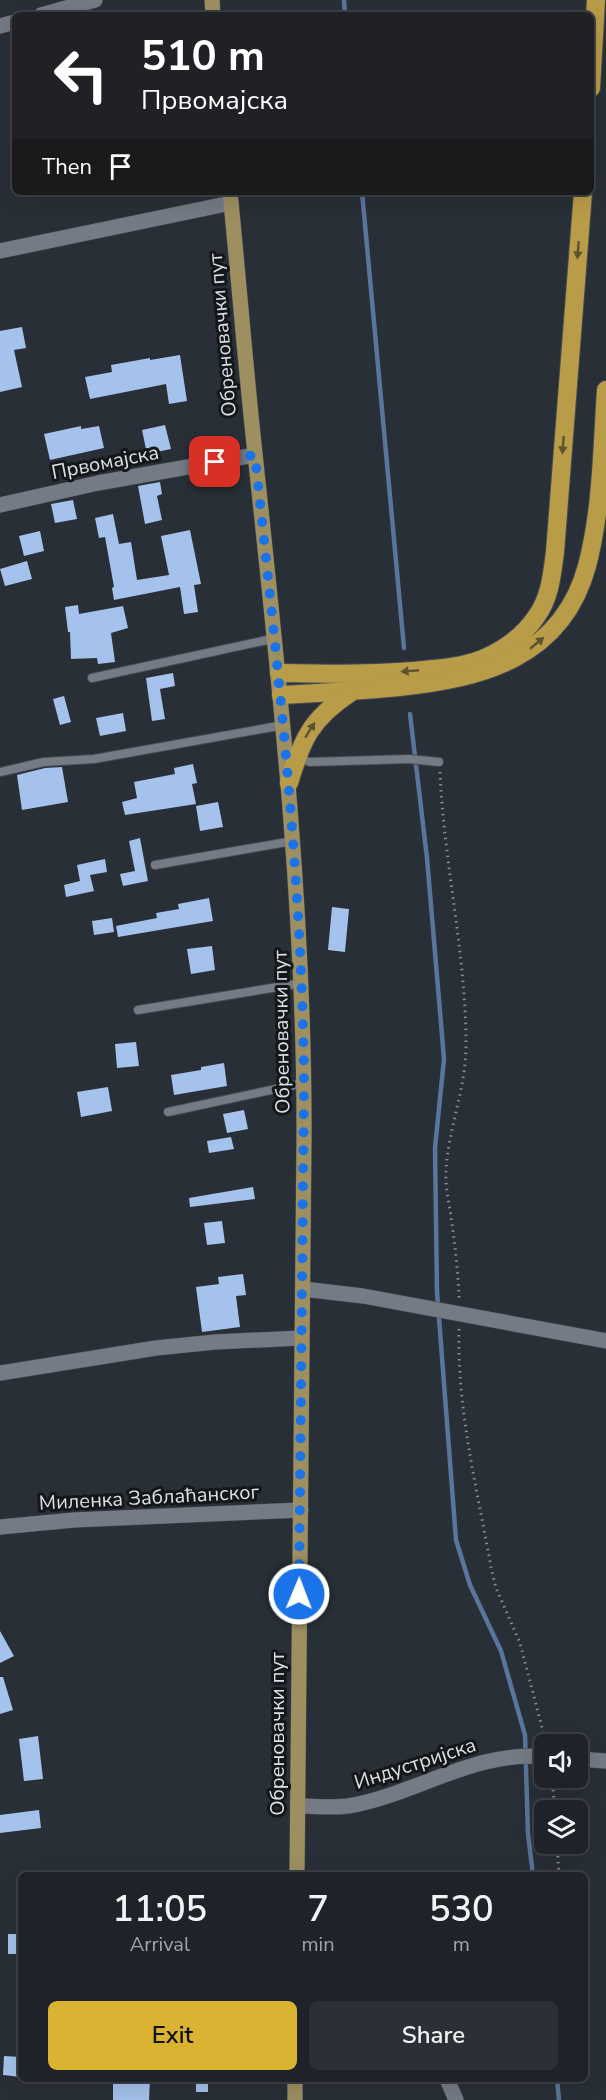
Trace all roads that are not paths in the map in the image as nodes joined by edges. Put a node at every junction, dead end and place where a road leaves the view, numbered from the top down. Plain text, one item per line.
1 (94, 0) edge
2 (596, 0) edge
3 (52, 12) edge
4 (594, 35) edge
5 (583, 195) edge
6 (230, 198) edge
7 (0, 251) edge
8 (606, 390) edge
9 (255, 455) junction
10 (0, 506) edge
11 (276, 638) junction
12 (279, 673) junction
13 (92, 678) dead end
14 (352, 692) junction
15 (281, 695) junction
16 (284, 725) junction
17 (296, 758) junction
18 (439, 762) road end
19 (0, 772) edge
20 (289, 783) junction
21 (293, 841) junction
22 (156, 865) dead end
23 (302, 983) junction
24 (138, 1010) dead end
25 (304, 1083) junction
26 (168, 1112) dead end
27 (303, 1289) junction
28 (301, 1338) junction
29 (606, 1341) edge
30 (0, 1374) edge
31 (300, 1510) junction
32 (0, 1527) edge
33 (534, 1754) edge
34 (588, 1760) edge
35 (606, 1761) edge
36 (298, 1806) junction
37 (297, 1872) edge
38 (295, 2082) edge
39 (448, 2082) edge
40 (295, 2100) edge
41 (456, 2100) edge

1 - 3 street
2 - 4 highway
5 -> 12 highway
6 - 7 street
6 - 9 main road, Обреновачки пут
14 -> 8 highway
9 - 10 street, Првомајска
9 - 11 main road, Обреновачки пут
11 - 12 main road, Обреновачки пут
11 - 13 lane
12 - 15 main road, Обреновачки пут
14 - 15 highway
17 -> 14 highway
15 - 16 main road, Обреновачки пут
16 - 19 lane
16 - 20 main road, Обреновачки пут
17 - 18 lane
17 - 20 highway
20 - 21 main road, Обреновачки пут
21 - 22 lane
21 - 23 main road, Обреновачки пут
23 - 24 lane
23 - 25 main road, Обреновачки пут
25 - 26 lane
25 - 27 main road, Обреновачки пут
27 - 28 main road, Обреновачки пут
27 - 29 street
28 - 30 street
28 - 31 main road, Обреновачки пут
31 - 32 street, Миленка Заблаћанског
31 - 36 main road, Обреновачки пут
33 - 36 street, Индустријска
34 - 35 street
36 - 37 main road, Обреновачки пут
38 - 40 main road
39 - 41 street

